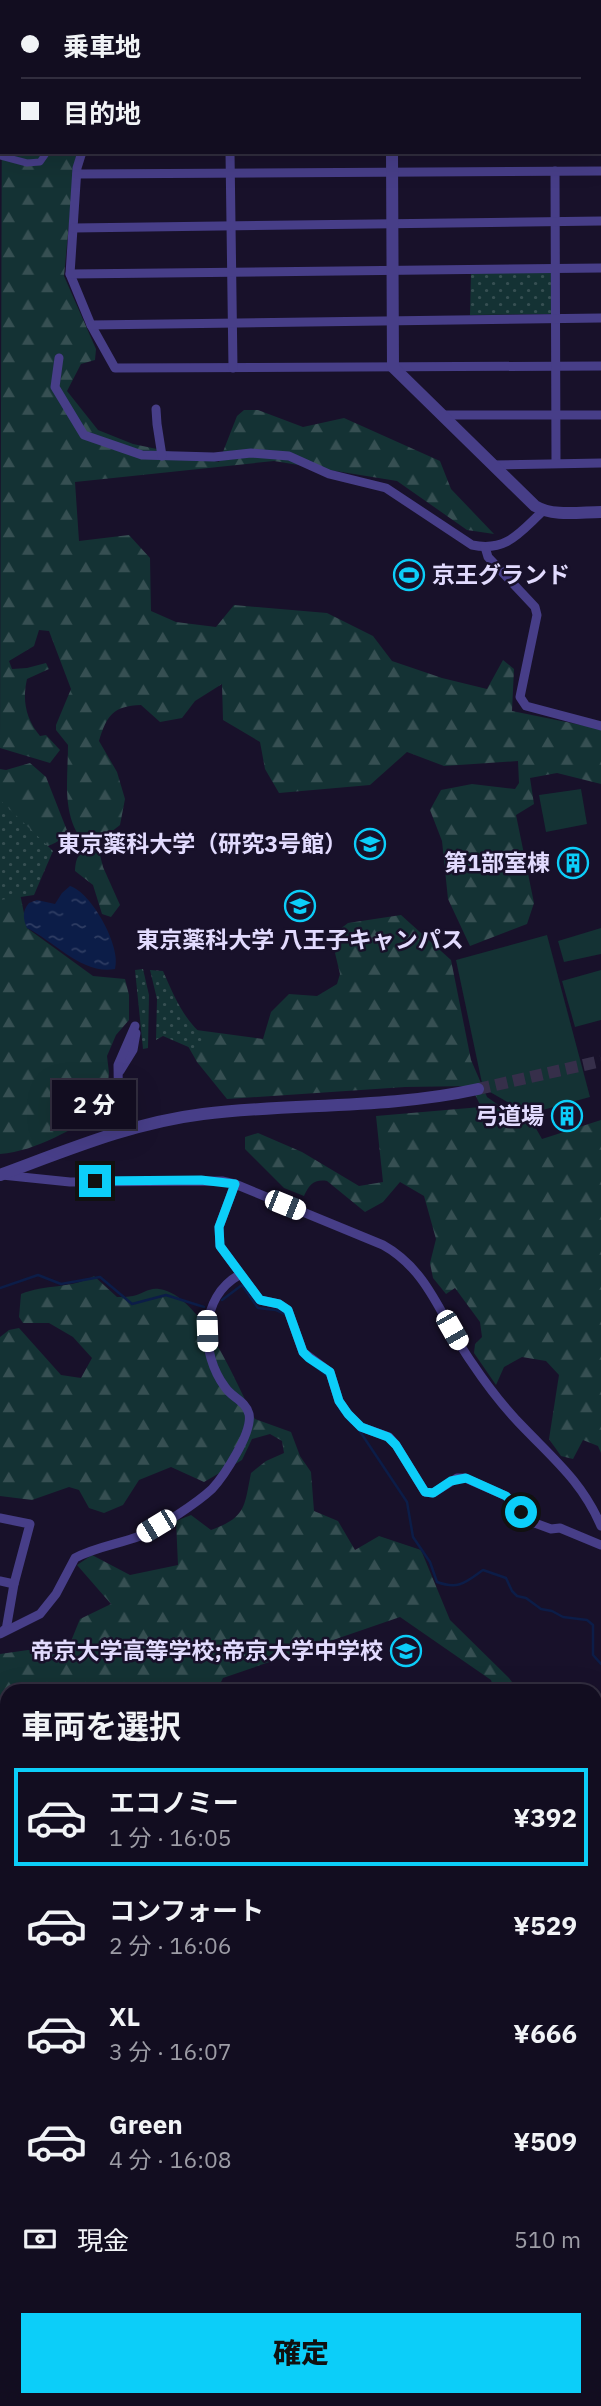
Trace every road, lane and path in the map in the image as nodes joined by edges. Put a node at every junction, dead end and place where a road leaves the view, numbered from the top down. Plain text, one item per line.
1 (46, 154) edge
2 (82, 154) edge
3 (230, 154) edge
4 (392, 154) edge
5 (0, 156) edge
6 (601, 171) edge
7 (393, 172) junction
8 (555, 172) junction
9 (230, 173) junction
10 (77, 174) junction
11 (601, 221) edge
12 (555, 222) junction
13 (393, 224) junction
14 (231, 226) junction
15 (74, 228) junction
16 (555, 268) junction
17 (601, 268) edge
18 (393, 270) junction
19 (232, 272) junction
20 (70, 274) junction
21 (555, 318) junction
22 (601, 318) edge
23 (393, 321) junction
24 (233, 323) junction
25 (92, 325) junction
26 (59, 358) dead end
27 (555, 366) junction
28 (601, 366) edge
29 (393, 367) junction
30 (233, 368) junction
31 (156, 409) dead end
32 (444, 415) junction
33 (556, 415) junction
34 (601, 415) edge
35 (162, 456) junction
36 (556, 463) junction
37 (601, 463) edge
38 (493, 466) junction
39 (543, 511) junction
40 (601, 512) edge
41 (485, 547) junction
42 (601, 726) edge
43 (118, 1076) dead end
44 (478, 1088) tunnel mouth
45 (119, 1130) junction
46 (0, 1175) edge
47 (235, 1184) junction
48 (239, 1275) junction
49 (0, 1518) edge
50 (601, 1526) edge
51 (601, 1545) edge
52 (0, 1581) edge
53 (14, 1584) junction
54 (2, 1631) edge

1 - 5 street
2 - 10 street
3 - 9 street
4 - 7 street
6 - 8 street
7 - 8 street
7 - 9 street
7 - 13 street
8 - 12 street
9 - 10 street
9 - 14 street
10 - 15 street
11 - 12 street
12 - 13 street
12 - 16 street
13 - 14 street
13 - 18 street
14 - 15 street
14 - 19 street
15 - 20 street
16 - 17 street
16 - 18 street
16 - 21 street
18 - 19 street
18 - 23 street
19 - 20 street
19 - 24 street
20 - 25 street
21 - 22 street
21 - 23 street
21 - 27 street
23 - 24 street
23 - 29 street
24 - 25 street
24 - 30 street
25 - 30 street
26 - 35 street
27 - 28 street
27 - 29 street
27 - 33 street
29 - 30 street
29 - 32 street
31 - 35 street
32 - 33 street
32 - 38 street
33 - 34 street
33 - 36 street
35 - 41 street
36 - 37 street
36 - 38 street
38 - 39 street
39 - 40 street
39 - 41 street
41 - 42 street
43 - 45 street
44 - 45 street
45 - 46 street
46 - 47 street
47 - 48 street
47 - 50 street
48 - 51 street
48 - 54 street
49 - 53 street
52 - 53 street
53 - 54 street

